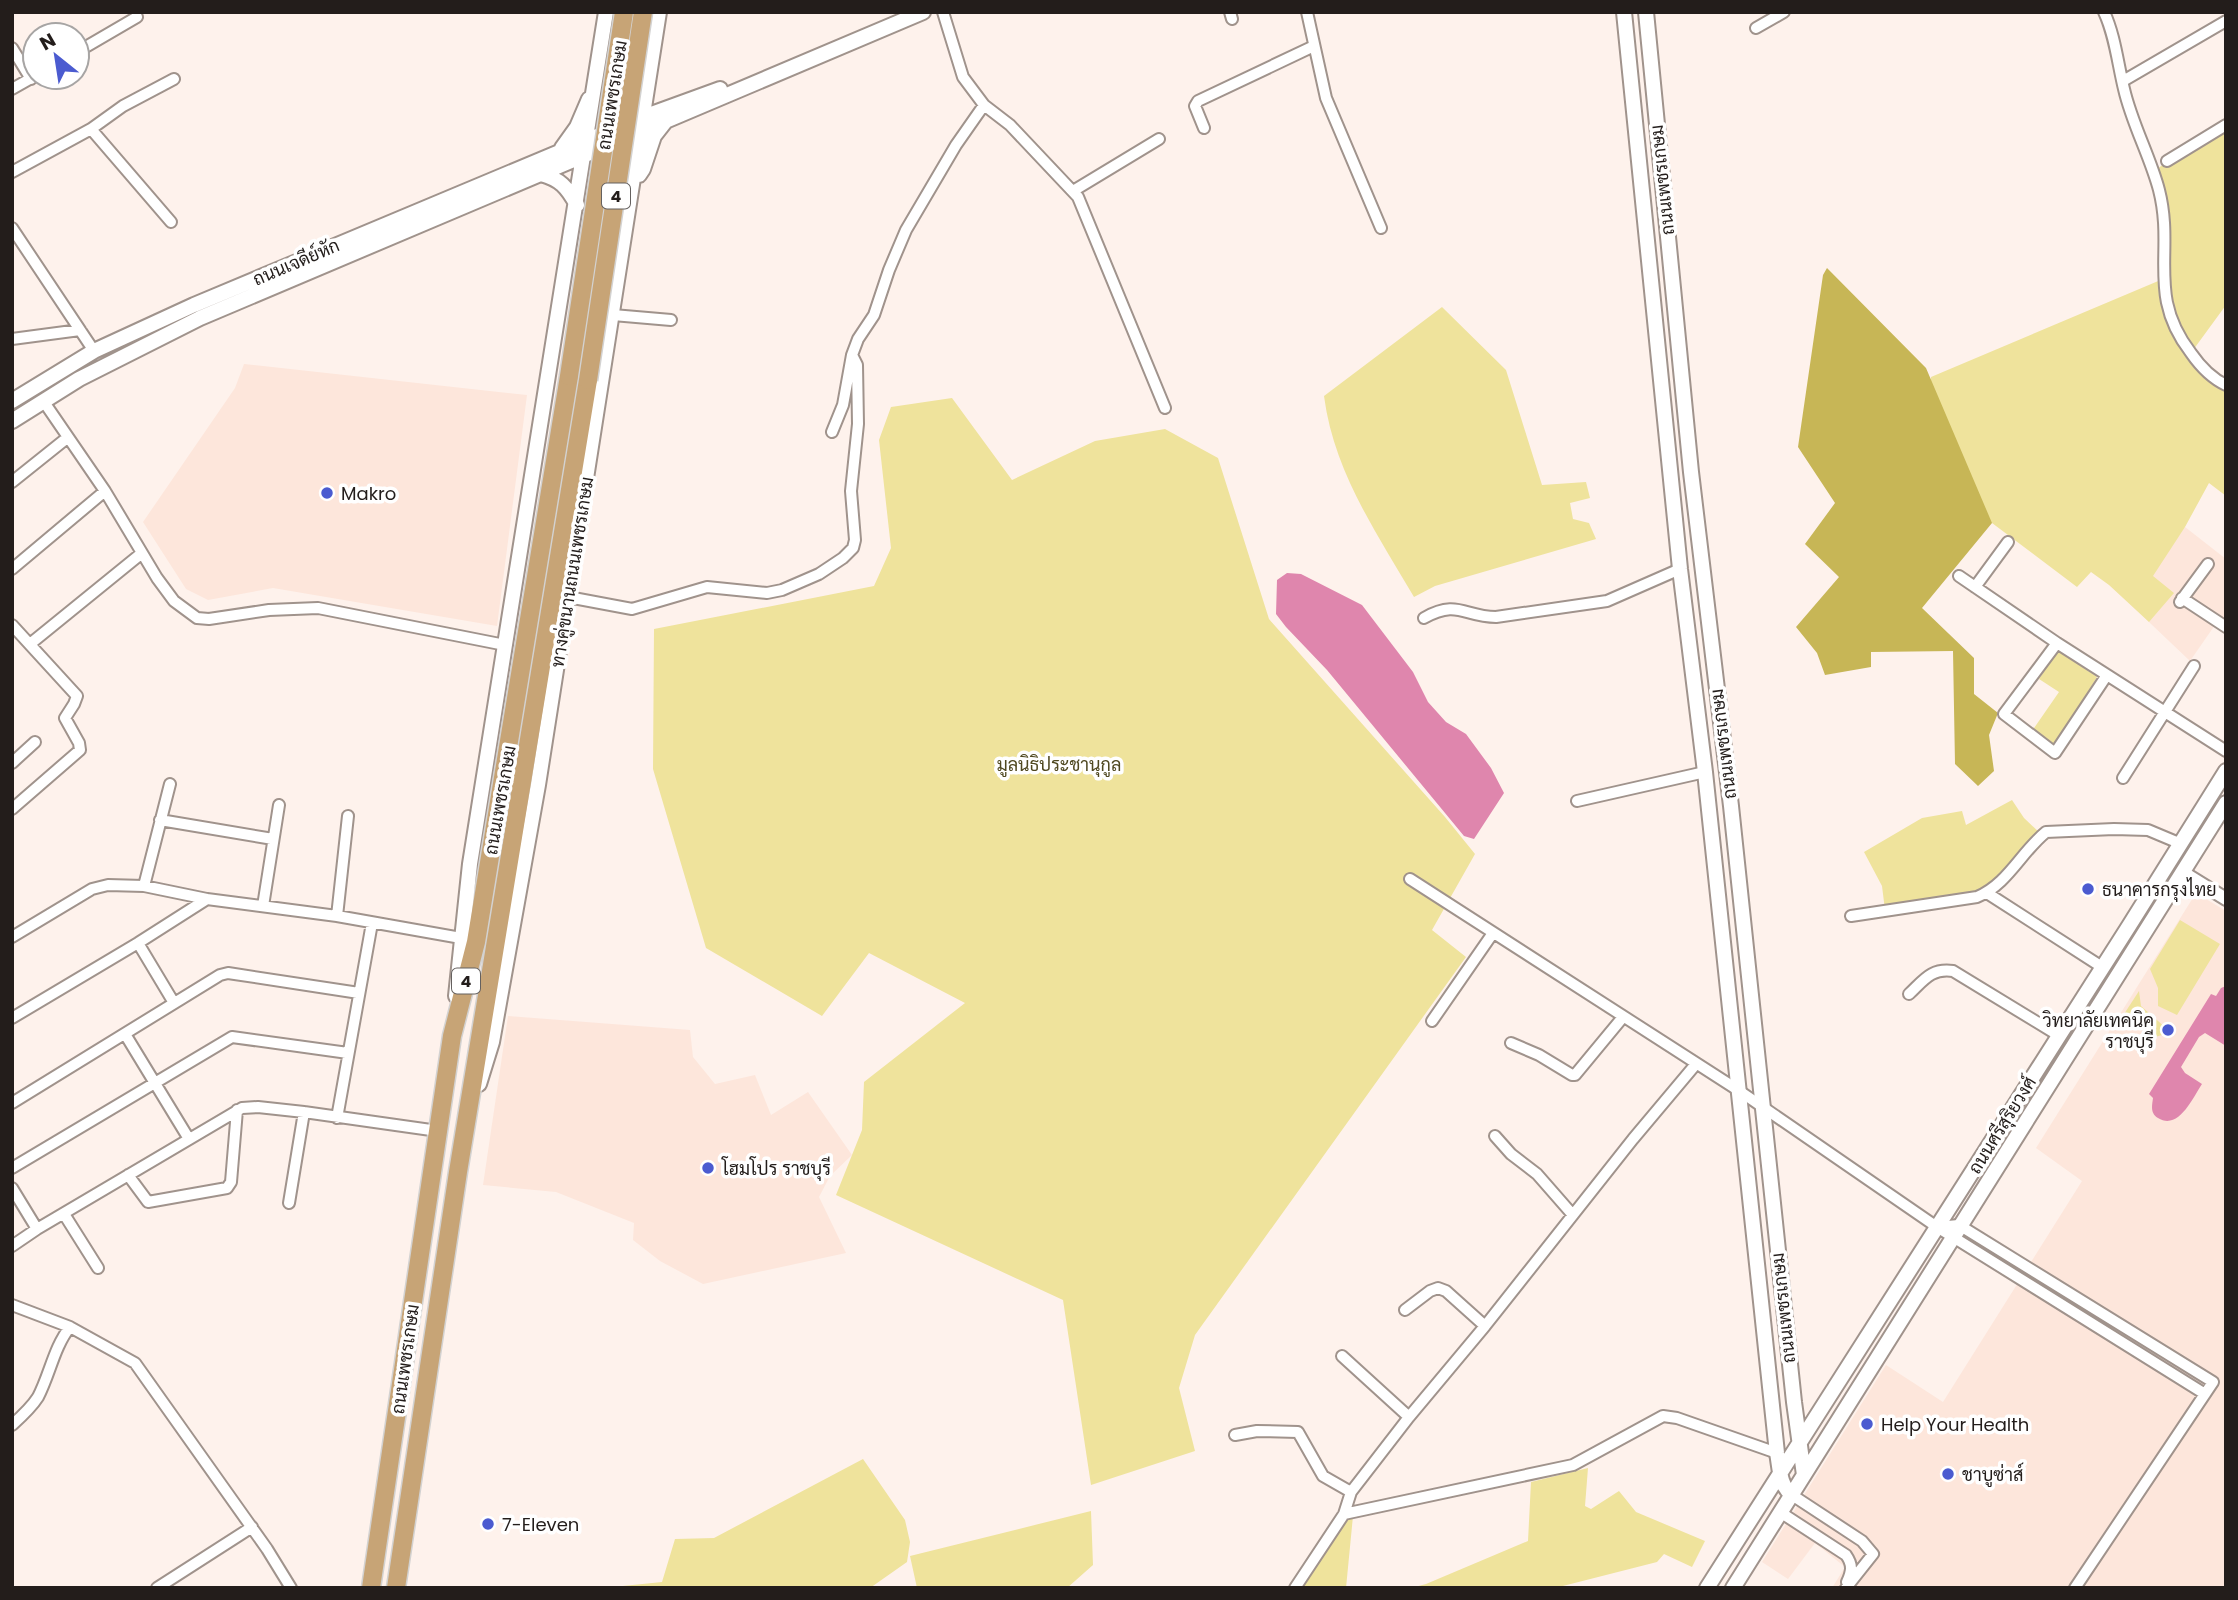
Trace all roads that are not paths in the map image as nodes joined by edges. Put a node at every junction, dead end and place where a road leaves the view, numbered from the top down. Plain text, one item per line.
1 (606, 12) edge
2 (624, 12) edge
3 (643, 12) edge
4 (659, 12) edge
5 (923, 12) edge
6 (943, 12) edge
7 (1307, 12) edge
8 (1624, 12) edge
9 (1646, 12) edge
10 (1784, 12) edge
11 (2104, 12) edge
12 (137, 17) dead end
13 (2226, 21) edge
14 (1756, 28) dead end
15 (91, 44) edge
16 (1314, 46) junction
17 (785, 69) junction
18 (649, 77) junction
19 (174, 79) dead end
20 (2123, 81) junction
21 (595, 88) junction
22 (674, 105) junction
23 (984, 105) junction
24 (666, 121) junction
25 (641, 124) junction
26 (2226, 125) edge
27 (1205, 128) dead end
28 (91, 129) junction
29 (1159, 139) dead end
30 (586, 147) junction
31 (558, 152) junction
32 (2167, 161) dead end
33 (12, 172) edge
34 (541, 174) junction
35 (632, 184) junction
36 (1073, 191) junction
37 (577, 205) junction
38 (171, 222) dead end
39 (12, 228) edge
40 (1381, 228) dead end
41 (613, 316) junction
42 (671, 320) dead end
43 (80, 330) junction
44 (12, 338) edge
45 (94, 351) junction
46 (852, 355) junction
47 (2226, 385) edge
48 (12, 401) edge
49 (44, 402) junction
50 (1165, 408) dead end
51 (12, 421) edge
52 (832, 432) dead end
53 (67, 438) junction
54 (12, 482) edge
55 (1693, 487) junction
56 (1673, 490) junction
57 (105, 491) junction
58 (2008, 542) dead end
59 (142, 553) junction
60 (2208, 564) dead end
61 (12, 569) edge
62 (1681, 569) junction
63 (1959, 576) dead end
64 (1975, 587) junction
65 (569, 597) junction
66 (1424, 618) dead end
67 (12, 625) edge
68 (2226, 627) edge
69 (2057, 643) junction
70 (30, 644) junction
71 (505, 645) junction
72 (2194, 666) dead end
73 (2107, 675) junction
74 (2164, 712) junction
75 (35, 742) dead end
76 (2226, 751) edge
77 (12, 763) edge
78 (2226, 771) edge
79 (1705, 772) junction
80 (2123, 778) dead end
81 (170, 784) dead end
82 (1577, 801) dead end
83 (2226, 803) edge
84 (279, 806) dead end
85 (12, 808) edge
86 (348, 816) dead end
87 (160, 820) junction
88 (273, 839) junction
89 (2179, 844) junction
90 (2169, 863) junction
91 (2184, 873) junction
92 (1410, 879) dead end
93 (144, 886) junction
94 (1987, 893) junction
95 (207, 899) junction
96 (2226, 899) edge
97 (263, 906) junction
98 (337, 916) junction
99 (1852, 916) dead end
100 (372, 923) junction
101 (1493, 933) junction
102 (12, 937) edge
103 (461, 938) junction
104 (138, 943) junction
105 (2102, 967) junction
106 (359, 993) junction
107 (1909, 994) dead end
108 (174, 1003) junction
109 (1623, 1017) junction
110 (12, 1018) edge
111 (1432, 1021) dead end
112 (125, 1034) junction
113 (2059, 1035) junction
114 (452, 1036) junction
115 (1511, 1043) dead end
116 (348, 1053) junction
117 (1696, 1064) junction
118 (154, 1083) junction
119 (1738, 1090) junction
120 (12, 1103) edge
121 (1762, 1109) junction
122 (237, 1110) junction
123 (304, 1112) junction
124 (337, 1118) junction
125 (465, 1128) junction
126 (438, 1131) junction
127 (1495, 1136) dead end
128 (189, 1139) junction
129 (12, 1168) edge
130 (128, 1175) junction
131 (12, 1188) edge
132 (289, 1203) dead end
133 (64, 1214) junction
134 (1572, 1214) junction
135 (1937, 1227) junction
136 (37, 1229) junction
137 (1956, 1231) junction
138 (12, 1246) edge
139 (98, 1268) dead end
140 (12, 1305) edge
141 (1405, 1310) dead end
142 (2119, 1324) junction
143 (70, 1326) junction
144 (1485, 1326) junction
145 (2112, 1335) junction
146 (1342, 1356) dead end
147 (2205, 1394) junction
148 (1409, 1418) junction
149 (12, 1425) edge
150 (1235, 1435) dead end
151 (1800, 1444) junction
152 (1777, 1453) junction
153 (1780, 1471) junction
154 (1804, 1475) junction
155 (1351, 1492) junction
156 (1792, 1495) junction
157 (1780, 1512) junction
158 (1344, 1514) junction
159 (251, 1527) junction
160 (157, 1588) edge
161 (291, 1588) edge
162 (372, 1588) edge
163 (396, 1588) edge
164 (1295, 1588) edge
165 (1707, 1588) edge
166 (1732, 1588) edge
167 (1845, 1588) edge
168 (2075, 1588) edge

1 - 21 main road, 4
2 - 114 highway, ถนนเพชรเกษม / 4, bridge
3 - 125 highway, ถนนเพชรเกษม / 4, bridge
4 - 18 main road, ทางคู่ขนานถนนเพชรเกษม / 4
5 - 17 main road
6 - 23 street
7 - 16 street
8 - 56 main road, ถนนเพชรเกษม
9 - 55 main road, ถนนเพชรเกษม
10 - 14 street
11 - 20 street
12 - 15 street
13 - 20 street
16 - 27 street
16 - 40 street
17 - 22 main road
17 - 24 main road
18 - 22 main road
18 - 25 main road, ทางคู่ขนานถนนเพชรเกษม / 4
19 - 28 street
20 - 47 street
21 - 30 main road, 4
21 - 31 main road
22 - 25 main road
23 - 36 street
23 - 46 street
24 - 25 main road
24 - 35 main road
25 - 30 main road
25 - 35 main road, ทางคู่ขนานถนนเพชรเกษม / 4
26 - 32 street
28 - 33 street
28 - 38 street
29 - 36 street
30 - 31 main road, ถนนเจดีย์หัก
30 - 34 main road, ถนนเจดีย์หัก
30 - 37 main road, 4
31 - 45 main road, ถนนเจดีย์หัก
34 - 37 main road
34 - 49 main road, ถนนเจดีย์หัก
35 - 41 main road, ทางคู่ขนานถนนเพชรเกษม / 4
36 - 50 street
37 - 71 main road, 4
39 - 43 street
41 - 42 street
41 - 65 main road, ทางคู่ขนานถนนเพชรเกษม / 4
43 - 44 street
43 - 45 street
45 - 48 main road, ถนนเจดีย์หัก
46 - 52 street
46 - 65 street
49 - 51 main road, ถนนเจดีย์หัก
49 - 53 street
53 - 54 street
53 - 57 street
55 - 56 main road
55 - 121 main road, ถนนเพชรเกษม
56 - 62 main road, ถนนเพชรเกษม
57 - 59 street
57 - 61 street
58 - 64 street
59 - 70 street
59 - 71 street
60 - 68 street
62 - 66 street
62 - 79 main road, ถนนเพชรเกษม
63 - 64 street
64 - 69 street
65 - 125 main road, ทางคู่ขนานถนนเพชรเกษม / 4
67 - 70 street
69 - 73 street
69 - 73 street
70 - 85 street
71 - 103 main road, 4
72 - 74 street
73 - 74 street
74 - 76 street
74 - 80 street
75 - 77 street
78 - 89 main road, ถนนศรีสุริยวงศ์
79 - 82 street
79 - 119 main road, ถนนเพชรเกษม
81 - 87 street
83 - 91 main road, ถนนศรีสุริยวงศ์
84 - 88 street
86 - 98 street
87 - 88 street
87 - 93 street
88 - 97 street
89 - 90 main road, ถนนศรีสุริยวงศ์
89 - 94 street
90 - 91 main road
90 - 105 main road, ถนนศรีสุริยวงศ์
91 - 96 street
91 - 137 main road, ถนนศรีสุริยวงศ์
92 - 101 street
93 - 95 street
93 - 102 street
94 - 99 street
94 - 105 street
95 - 97 street
95 - 104 street
97 - 98 street
98 - 100 street
100 - 103 street
100 - 106 street
101 - 109 street
101 - 111 street
103 - 114 main road, 4
104 - 108 street
104 - 110 street
105 - 113 main road, ถนนศรีสุริยวงศ์
106 - 108 street
106 - 116 street
107 - 113 street
108 - 112 street
109 - 115 street
109 - 117 street
112 - 118 street
112 - 120 street
113 - 135 main road, ถนนศรีสุริยวงศ์
114 - 126 highway, ถนนเพชรเกษม / 4
116 - 118 street
116 - 124 street
117 - 119 street
117 - 134 street
118 - 128 street
118 - 129 street
119 - 121 street
119 - 152 main road, ถนนเพชรเกษม
121 - 135 street
121 - 151 main road, ถนนเพชรเกษม
122 - 123 street
122 - 128 street
122 - 130 street
123 - 124 street
123 - 132 street
124 - 126 street
125 - 163 highway, ถนนเพชรเกษม / 4
126 - 162 highway, ถนนเพชรเกษม / 4
127 - 134 street
128 - 130 street
130 - 133 street
131 - 136 street
133 - 136 street
133 - 139 street
134 - 144 street
135 - 137 street
135 - 151 main road, ถนนศรีสุริยวงศ์
136 - 138 street
137 - 142 street
137 - 145 street
137 - 154 main road, ถนนศรีสุริยวงศ์
140 - 143 street
141 - 144 street
142 - 145 street
142 - 147 street
143 - 149 street
143 - 159 street
144 - 148 street
145 - 147 street
146 - 148 street
147 - 168 street
148 - 155 street
150 - 155 street
151 - 153 main road, ถนนศรีสุริยวงศ์
151 - 154 main road, ถนนเพชรเกษม
152 - 153 main road, ถนนเพชรเกษม
152 - 158 street
153 - 156 main road, ถนนเพชรเกษม
153 - 165 main road
154 - 156 main road, ถนนศรีสุริยวงศ์
155 - 158 street
156 - 157 main road
156 - 167 street
157 - 166 main road
157 - 167 street
158 - 164 street
159 - 160 street
159 - 161 street

